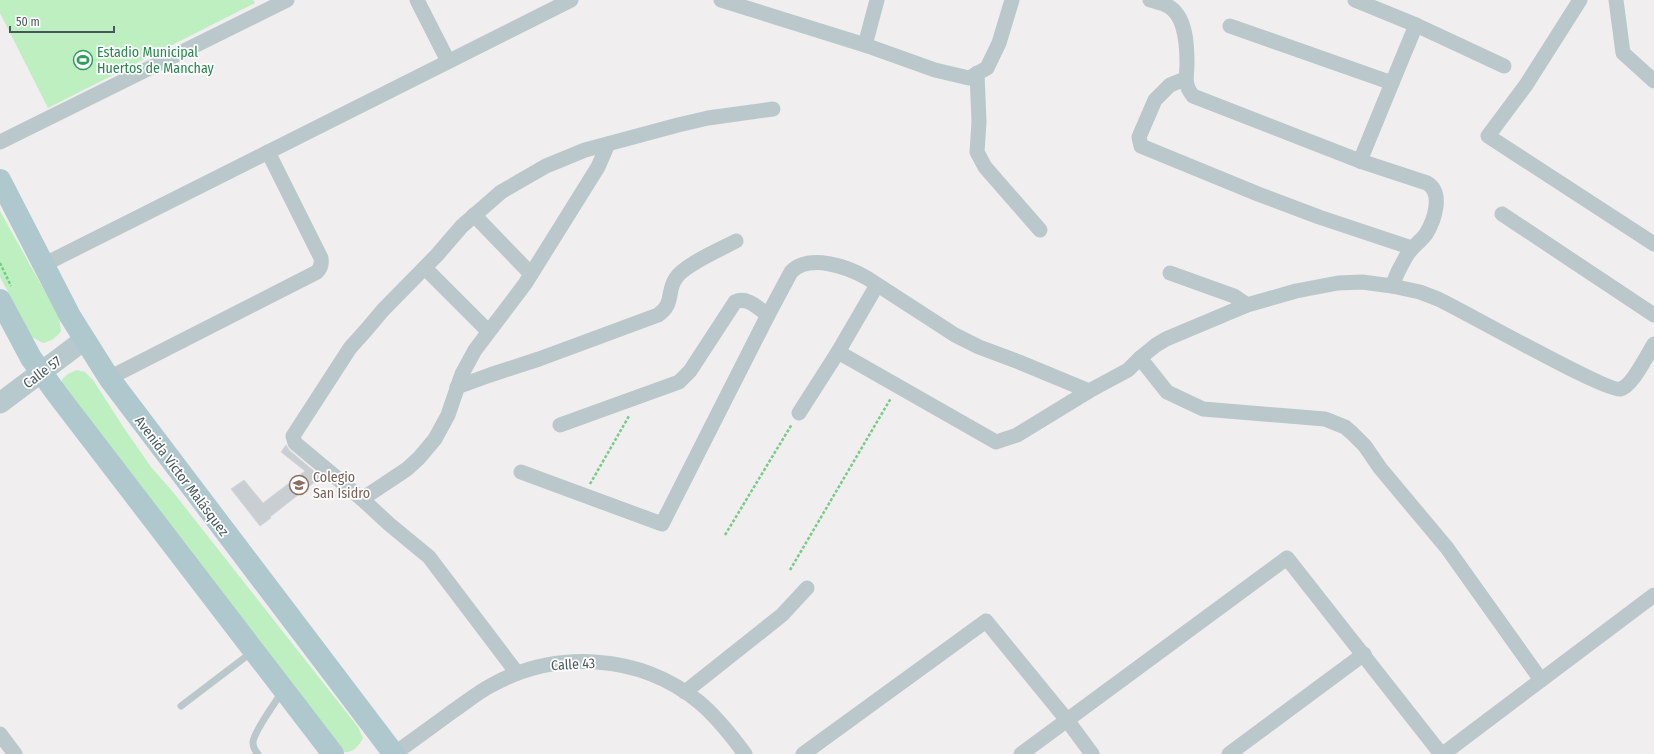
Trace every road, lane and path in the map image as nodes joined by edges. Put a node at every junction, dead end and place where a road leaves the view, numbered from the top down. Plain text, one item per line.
1 (417, 0) edge
2 (571, 0) edge
3 (721, 0) edge
4 (877, 0) edge
5 (1012, 0) edge
6 (1150, 0) edge
7 (1355, 0) edge
8 (1580, 0) edge
9 (1616, 0) edge
10 (277, 2) edge
11 (739, 3) edge
12 (1416, 25) junction
13 (1230, 26) dead end
14 (865, 46) junction
15 (448, 61) junction
16 (1504, 66) dead end
17 (977, 73) junction
18 (1185, 79) junction
19 (1654, 81) edge
20 (1392, 83) junction
21 (772, 109) dead end
22 (0, 142) edge
23 (608, 144) junction
24 (268, 152) junction
25 (1360, 161) junction
26 (0, 180) edge
27 (1502, 214) dead end
28 (474, 215) junction
29 (1040, 230) dead end
30 (736, 241) dead end
31 (1654, 244) edge
32 (1412, 248) junction
33 (43, 265) junction
34 (425, 268) junction
35 (1170, 273) dead end
36 (531, 274) junction
37 (877, 285) junction
38 (1392, 286) junction
39 (0, 300) edge
40 (1247, 305) junction
41 (768, 315) junction
42 (1654, 315) edge
43 (488, 331) junction
44 (84, 340) junction
45 (1654, 344) edge
46 (838, 352) junction
47 (1140, 358) junction
48 (41, 372) junction
49 (108, 378) junction
50 (457, 387) junction
51 (1088, 391) junction
52 (890, 400) dead end
53 (0, 403) edge
54 (632, 410) dead end
55 (799, 413) joint
56 (560, 425) dead end
57 (521, 472) dead end
58 (587, 488) dead end
59 (362, 499) junction
60 (725, 535) dead end
61 (790, 570) dead end
62 (807, 588) dead end
63 (1654, 595) edge
64 (253, 651) junction
65 (1364, 654) junction
66 (517, 673) junction
67 (1541, 680) junction
68 (284, 690) junction
69 (685, 692) junction
70 (181, 706) dead end
71 (1067, 720) junction
72 (0, 734) edge
73 (15, 754) edge
74 (258, 754) edge
75 (333, 754) edge
76 (394, 754) edge
77 (745, 754) edge
78 (803, 754) edge
79 (1021, 754) edge
80 (1092, 754) edge
81 (1230, 754) edge
82 (1442, 754) edge

1 - 15 street
2 - 15 street
3 - 11 street
4 - 14 street
5 - 17 street
6 - 18 street
7 - 12 street
8 - 31 street
9 - 19 street
10 - 22 street
11 - 14 street
12 - 16 street
12 - 20 street
13 - 20 street
14 - 17 street
15 - 24 street
17 - 29 street
18 - 25 street
18 - 32 street
20 - 25 street
21 - 23 street
23 - 28 street
23 - 36 street
24 - 33 street
24 - 49 street
25 - 32 street
26 - 33 main road, Avenida Victor Malásquez
27 - 42 street
28 - 34 street
28 - 36 street
30 - 50 street
32 - 38 street
33 - 44 main road, Avenida Victor Malásquez
34 - 43 street
34 - 59 street
35 - 40 street
36 - 43 street
37 - 41 street
37 - 46 street
37 - 51 street
38 - 40 street
38 - 45 street
39 - 48 main road
40 - 47 street
41 - 56 street
41 - 57 street
43 - 50 street
44 - 48 street, Calle 57
44 - 49 main road, Avenida Victor Malásquez
46 - 51 street
46 - 55 street
47 - 51 street
47 - 67 street
48 - 53 street, Calle 57
48 - 64 main road
49 - 76 main road, Avenida Victor Malásquez
50 - 59 street
52 - 61 path
54 - 58 path
55 - 60 path
59 - 66 street
62 - 69 street
63 - 67 street
64 - 68 main road
64 - 70 lane
65 - 71 street
65 - 81 street
65 - 82 street
66 - 69 street, Calle 43
66 - 76 street, Calle 43
67 - 82 street
68 - 74 lane
68 - 75 main road
69 - 77 street, Calle 43
71 - 78 street
71 - 79 street
71 - 80 street
72 - 73 street

